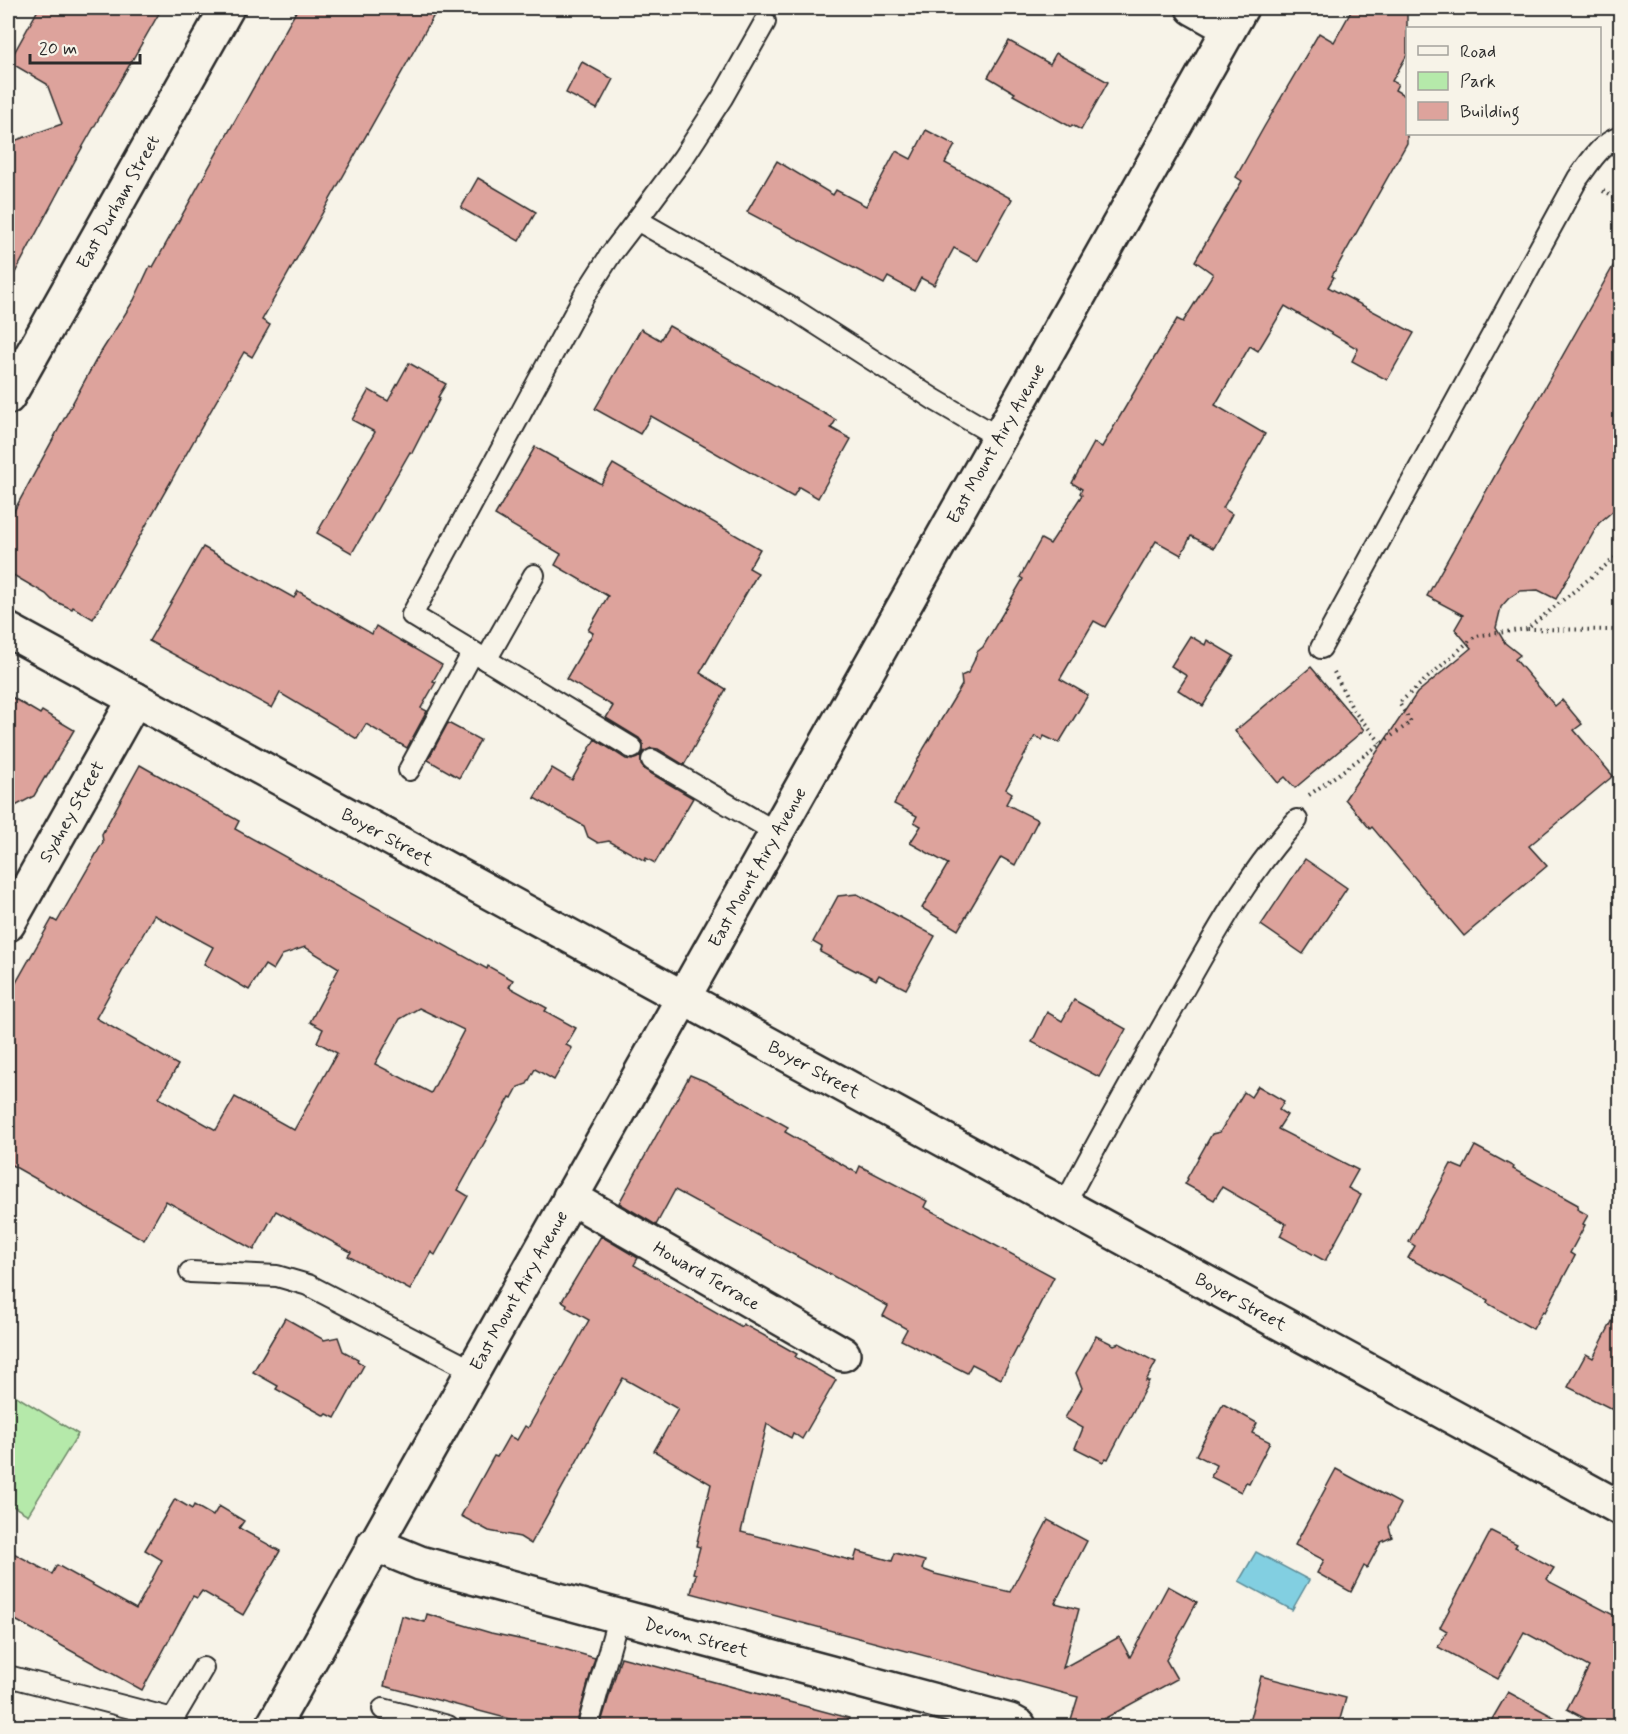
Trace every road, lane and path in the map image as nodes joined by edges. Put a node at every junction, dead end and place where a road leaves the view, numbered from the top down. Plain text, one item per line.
1 (227, 8) edge
2 (1193, 8) edge
3 (1235, 18) edge
4 (765, 22) dead end
5 (1620, 137) edge
6 (637, 220) junction
7 (8, 397) edge
8 (1000, 438) junction
9 (1620, 554) edge
10 (534, 575) dead end
11 (1527, 629) junction
12 (8, 630) edge
13 (1620, 632) edge
14 (1321, 648) joint
15 (480, 656) junction
16 (135, 699) junction
17 (1381, 743) junction
18 (632, 748) dead end
19 (652, 760) dead end
20 (409, 770) dead end
21 (1297, 820) joint
22 (777, 833) junction
23 (8, 924) edge
24 (684, 999) junction
25 (570, 1197) junction
26 (1064, 1206) junction
27 (190, 1272) dead end
28 (843, 1354) dead end
29 (472, 1370) junction
30 (1620, 1508) edge
31 (374, 1544) junction
32 (619, 1615) junction
33 (203, 1668) dead end
34 (8, 1676) edge
35 (383, 1709) dead end
36 (273, 1726) edge
37 (448, 1726) edge
38 (588, 1726) edge
39 (1019, 1726) edge

1 - 7 street, East Durham Street
2 - 3 street
3 - 8 street, East Mount Airy Avenue
4 - 6 lane
5 - 14 lane
6 - 8 lane
6 - 15 lane
8 - 22 street, East Mount Airy Avenue
9 - 11 path
10 - 15 lane
11 - 13 path
11 - 17 path
12 - 16 street, Boyer Street
14 - 17 path
15 - 18 lane
15 - 20 lane
16 - 23 street, Sydney Street
16 - 24 street, Boyer Street
17 - 21 path
19 - 22 lane
21 - 26 lane
22 - 24 street, East Mount Airy Avenue
24 - 25 street, East Mount Airy Avenue
24 - 26 street, Boyer Street
25 - 28 street, Howard Terrace
25 - 29 street, East Mount Airy Avenue
26 - 30 street, Boyer Street
27 - 29 lane
29 - 31 street, East Mount Airy Avenue
31 - 32 street, Devon Street
31 - 36 street, East Mount Airy Avenue
32 - 38 lane
32 - 39 street, Devon Street
33 - 34 lane
35 - 37 lane

